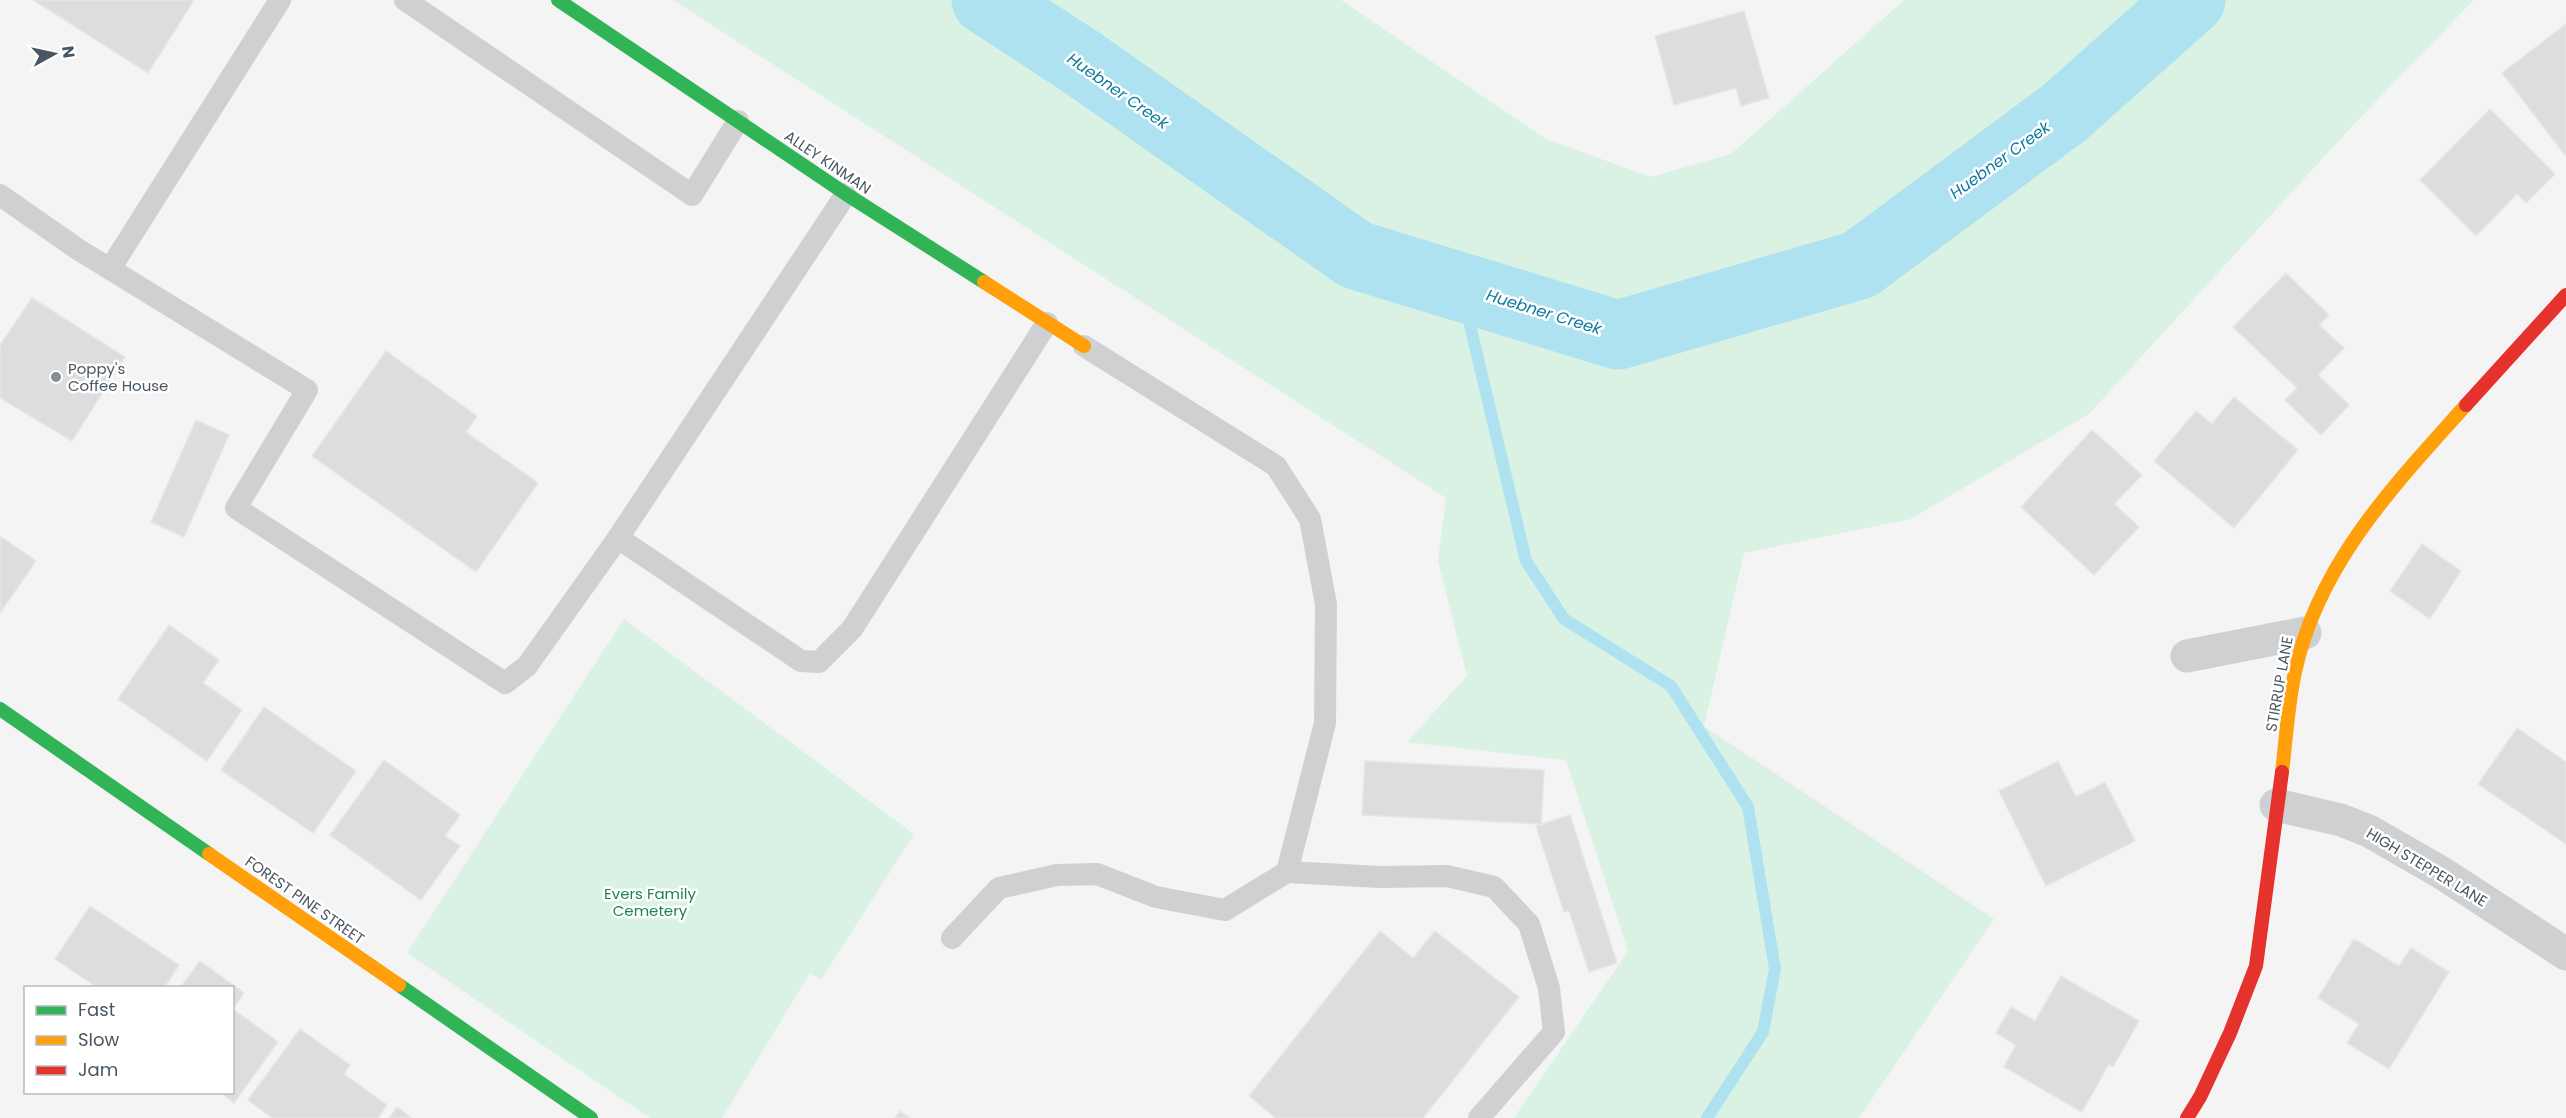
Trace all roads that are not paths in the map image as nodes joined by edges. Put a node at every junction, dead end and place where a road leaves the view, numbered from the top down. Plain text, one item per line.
1 (280, 0) edge
2 (405, 0) edge
3 (558, 0) edge
4 (738, 121) junction
5 (846, 194) junction
6 (0, 195) edge
7 (110, 268) junction
8 (2566, 295) edge
9 (1047, 323) junction
10 (1084, 346) joint
11 (618, 538) junction
12 (2305, 633) junction
13 (2187, 656) dead end
14 (0, 709) edge
15 (2276, 805) junction
16 (1287, 872) junction
17 (952, 938) dead end
18 (2566, 954) edge
19 (591, 1118) edge
20 (1479, 1118) edge
21 (2187, 1118) edge

1 - 7 lane
2 - 4 lane
3 - 4 street, ALLEY KINMAN
4 - 5 street, ALLEY KINMAN
5 - 9 street, ALLEY KINMAN
5 - 11 lane
6 - 7 lane
7 - 11 lane
8 - 12 street, STIRRUP LANE
9 - 10 street, ALLEY KINMAN
9 - 11 lane
10 - 16 lane
12 - 13 street
12 - 15 street, STIRRUP LANE
14 - 19 street, FOREST PINE STREET
15 - 18 street, HIGH STEPPER LANE
15 - 21 street, STIRRUP LANE
16 - 17 lane
16 - 20 lane

